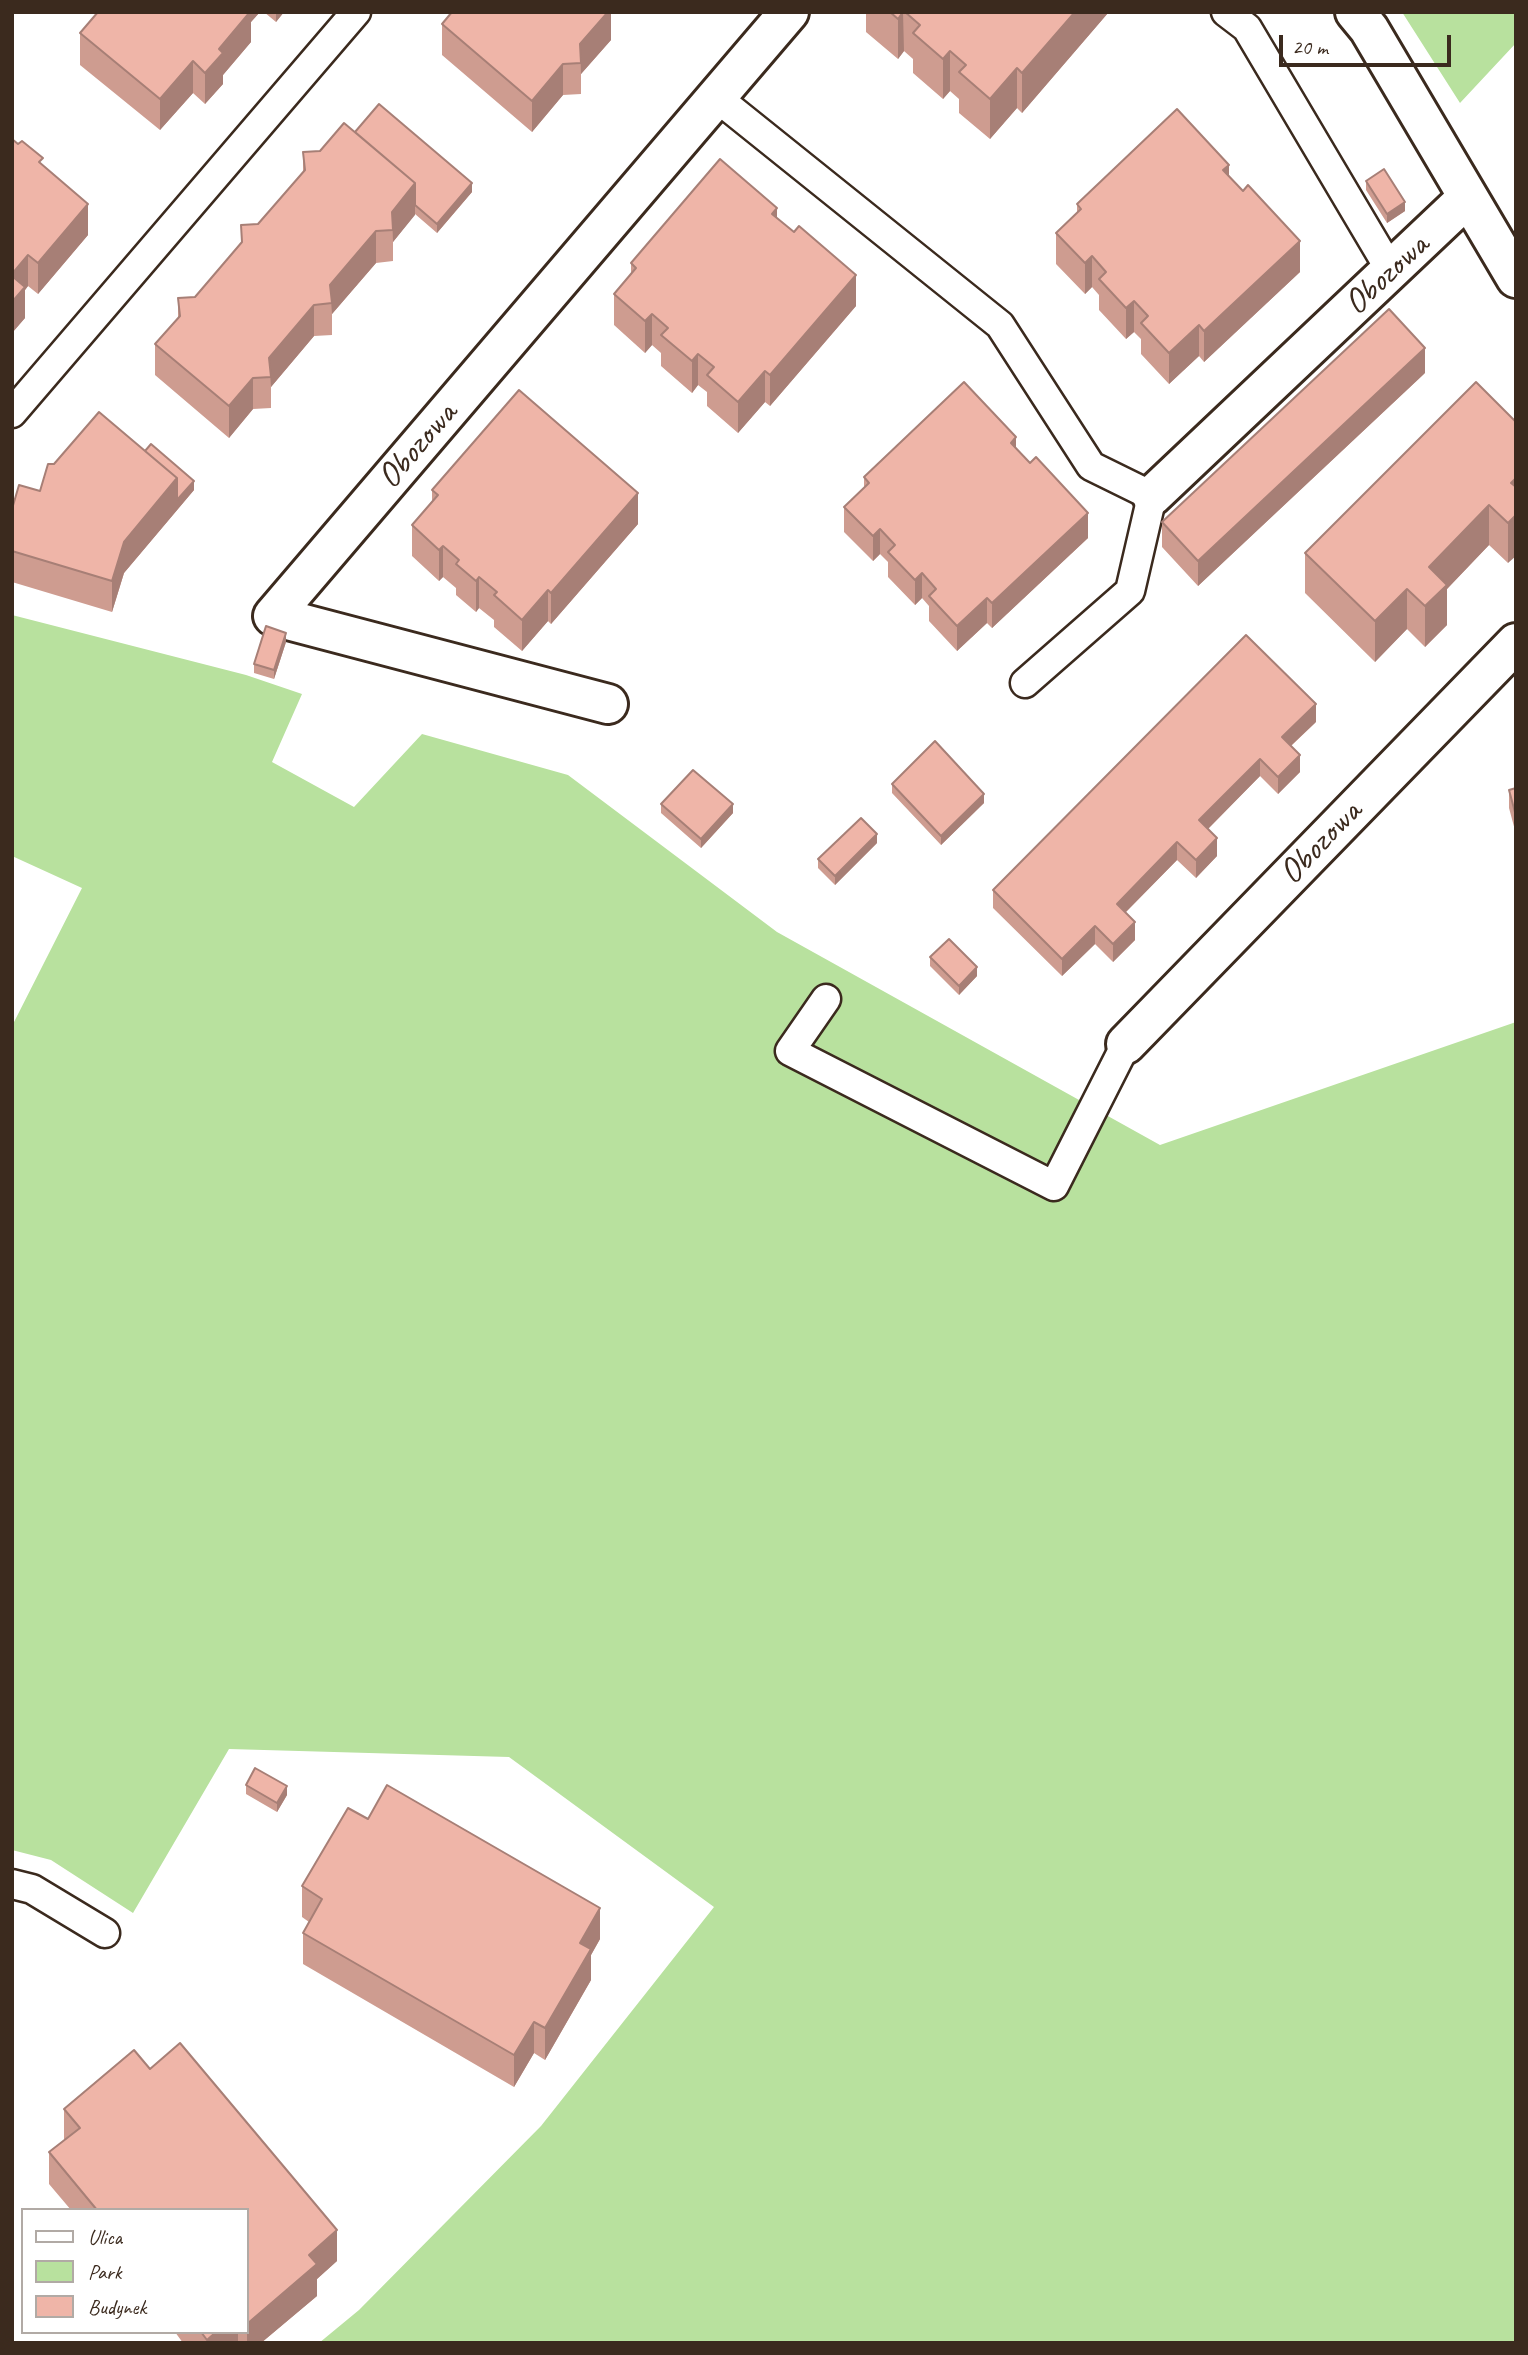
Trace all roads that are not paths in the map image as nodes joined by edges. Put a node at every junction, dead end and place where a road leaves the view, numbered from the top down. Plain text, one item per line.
1 (356, 12) edge
2 (789, 12) edge
3 (1226, 12) edge
4 (1355, 12) edge
5 (716, 97) junction
6 (1468, 197) junction
7 (1391, 271) junction
8 (1516, 278) edge
9 (12, 413) edge
10 (1152, 496) junction
11 (1516, 642) edge
12 (1025, 683) dead end
13 (608, 704) dead end
14 (826, 999) dead end
15 (1126, 1044) joint
16 (12, 1884) edge
17 (105, 1933) dead end

1 - 9 lane
2 - 5 street, Obozowa
3 - 7 lane
4 - 6 street
5 - 10 lane
5 - 13 street, Obozowa
6 - 7 street, Obozowa
6 - 8 street
7 - 10 street, Obozowa
10 - 12 lane
11 - 15 street, Obozowa
14 - 15 lane
16 - 17 lane

